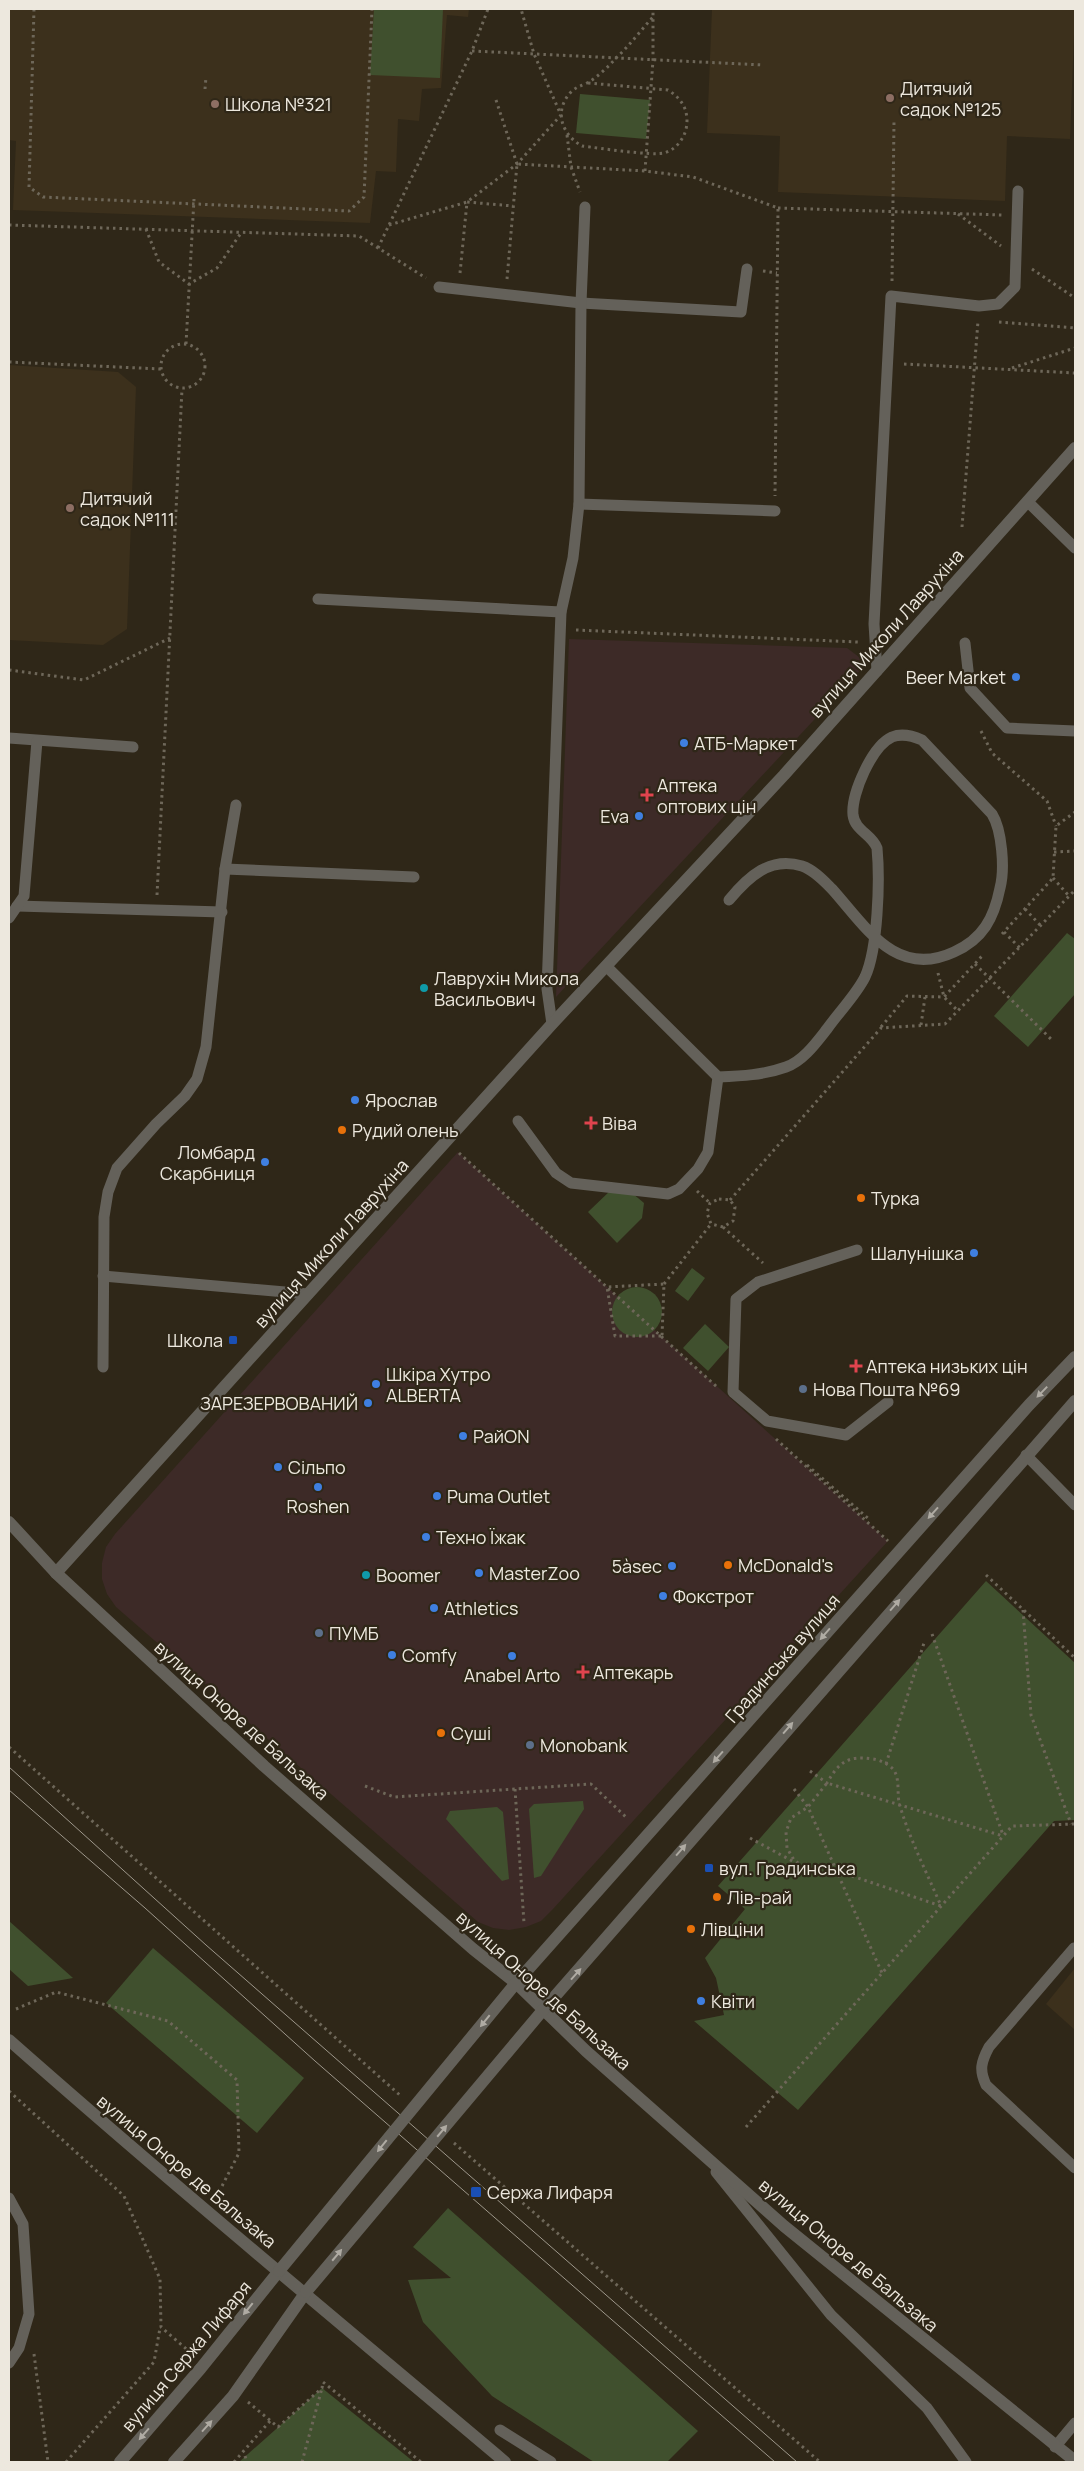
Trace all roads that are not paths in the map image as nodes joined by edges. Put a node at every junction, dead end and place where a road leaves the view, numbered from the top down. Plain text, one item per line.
1 (1018, 191) dead end
2 (585, 207) road end
3 (747, 269) dead end
4 (439, 287) road end
5 (581, 302) junction
6 (1075, 448) edge
7 (1028, 502) junction
8 (579, 504) junction
9 (775, 512) dead end
10 (1075, 548) edge
11 (318, 598) dead end
12 (560, 612) junction
13 (965, 643) dead end
14 (876, 671) junction
15 (1075, 731) edge
16 (9, 738) edge
17 (37, 741) junction
18 (133, 747) dead end
19 (236, 805) dead end
20 (225, 869) junction
21 (414, 877) dead end
22 (729, 900) dead end
23 (17, 906) junction
24 (222, 912) junction
25 (9, 918) edge
26 (875, 936) junction
27 (606, 966) junction
28 (552, 1024) junction
29 (718, 1077) junction
30 (518, 1120) dead end
31 (857, 1250) dead end
32 (103, 1276) junction
33 (308, 1294) junction
34 (1075, 1357) edge
35 (103, 1367) dead end
36 (1075, 1401) edge
37 (888, 1402) dead end
38 (1026, 1455) junction
39 (1075, 1504) edge
40 (9, 1522) edge
41 (56, 1573) junction
42 (1074, 1948) dead end
43 (516, 1983) junction
44 (543, 2010) junction
45 (9, 2040) edge
46 (703, 2155) junction
47 (1075, 2168) edge
48 (9, 2198) edge
49 (279, 2271) junction
50 (306, 2292) junction
51 (9, 2363) edge
52 (1075, 2423) edge
53 (500, 2430) dead end
54 (1056, 2447) junction
55 (1075, 2461) edge
56 (120, 2462) edge
57 (174, 2462) edge
58 (505, 2462) edge
59 (551, 2462) edge
60 (966, 2462) edge

1 - 14 lane
2 - 5 lane
3 - 5 lane
4 - 5 lane
5 - 8 lane
6 - 7 street, вулиця Миколи Лаврухіна
7 - 10 lane
7 - 14 street, вулиця Миколи Лаврухіна
8 - 9 lane
8 - 12 lane
11 - 12 lane
12 - 28 lane
13 - 15 lane
14 - 27 street, вулиця Миколи Лаврухіна
16 - 17 lane
17 - 18 lane
17 - 23 lane
19 - 20 lane
20 - 21 lane
20 - 24 lane
22 - 26 lane
23 - 24 lane
23 - 25 lane
24 - 32 lane
26 - 26 lane
26 - 29 lane
27 - 28 street, вулиця Миколи Лаврухіна
27 - 29 lane
28 - 33 street, вулиця Миколи Лаврухіна
29 - 30 lane
31 - 37 lane
32 - 33 lane
32 - 35 lane
33 - 41 street, вулиця Миколи Лаврухіна
34 -> 43 street, Градинська вулиця
36 - 38 street
38 - 39 lane
44 -> 38 street
40 - 41 street, вулиця Оноре де Бальзака
41 - 43 street, вулиця Оноре де Бальзака
42 - 47 lane
43 - 44 street, вулиця Оноре де Бальзака
43 -> 49 street, Градинська вулиця, bridge
44 - 46 street, вулиця Оноре де Бальзака
50 -> 44 street, bridge
45 - 49 street, вулиця Оноре де Бальзака
46 - 54 street, вулиця Оноре де Бальзака
46 - 60 lane
48 - 51 lane
49 - 50 street, вулиця Оноре де Бальзака
49 -> 56 street, вулиця Сержа Лифаря
57 -> 50 street
50 - 58 street, вулиця Оноре де Бальзака
52 - 54 lane
53 - 59 lane
54 - 55 street, вулиця Оноре де Бальзака

